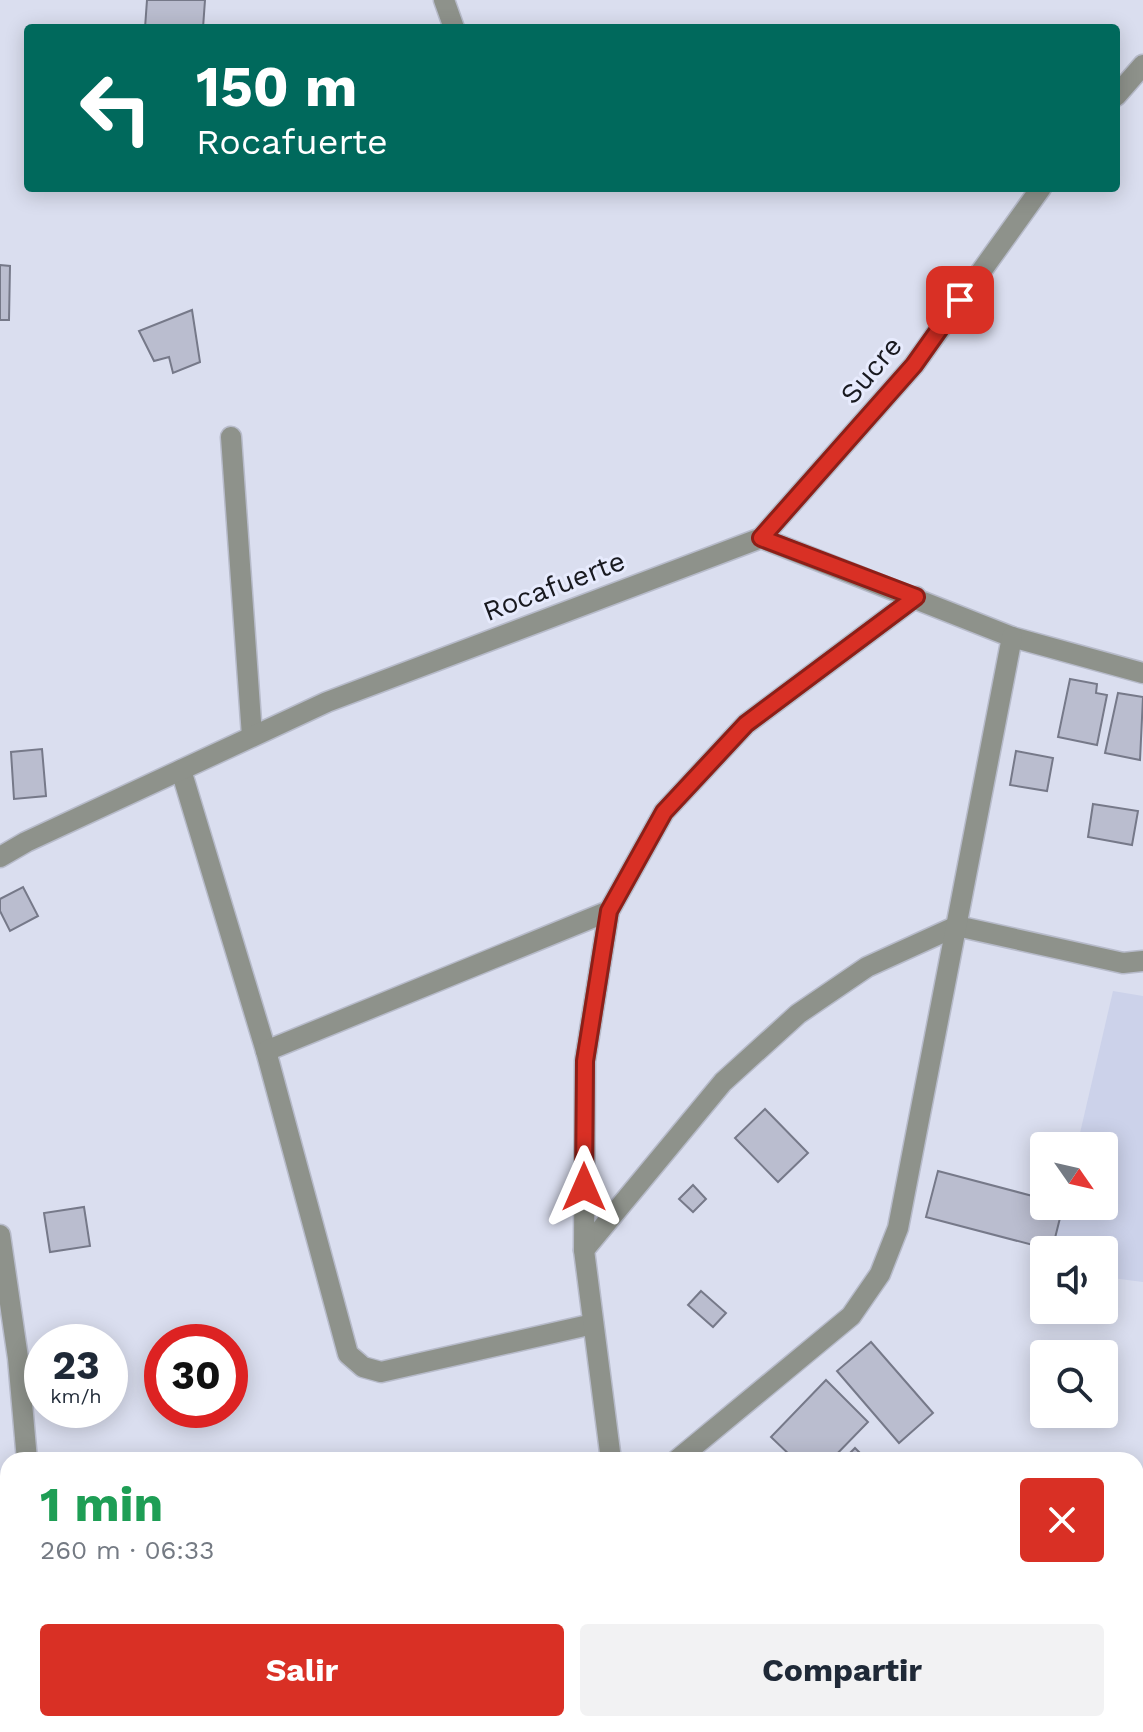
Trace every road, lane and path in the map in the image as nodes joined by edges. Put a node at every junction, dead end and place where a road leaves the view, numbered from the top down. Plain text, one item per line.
1 (444, 0) edge
2 (453, 24) edge
3 (1143, 65) edge
4 (1120, 91) edge
5 (1038, 192) edge
6 (231, 437) dead end
7 (761, 538) junction
8 (916, 597) junction
9 (1012, 637) junction
10 (1143, 673) edge
11 (252, 736) junction
12 (181, 770) junction
13 (0, 857) edge
14 (609, 911) junction
15 (957, 926) junction
16 (1143, 961) edge
17 (266, 1051) junction
18 (0, 1235) edge
19 (584, 1250) junction
20 (593, 1324) junction
21 (26, 1452) edge
22 (610, 1452) edge
23 (687, 1452) edge

1 - 2 street
3 - 4 street
5 - 7 street, Sucre
6 - 11 street
7 - 8 street
7 - 11 street, Rocafuerte
8 - 9 street
8 - 14 street
9 - 10 street
9 - 15 street
11 - 12 street, Rocafuerte
12 - 13 street, Rocafuerte
12 - 17 street
14 - 17 street
14 - 19 street
15 - 16 street
15 - 19 street
15 - 23 street
17 - 20 street
18 - 21 street
19 - 20 street
20 - 22 street

